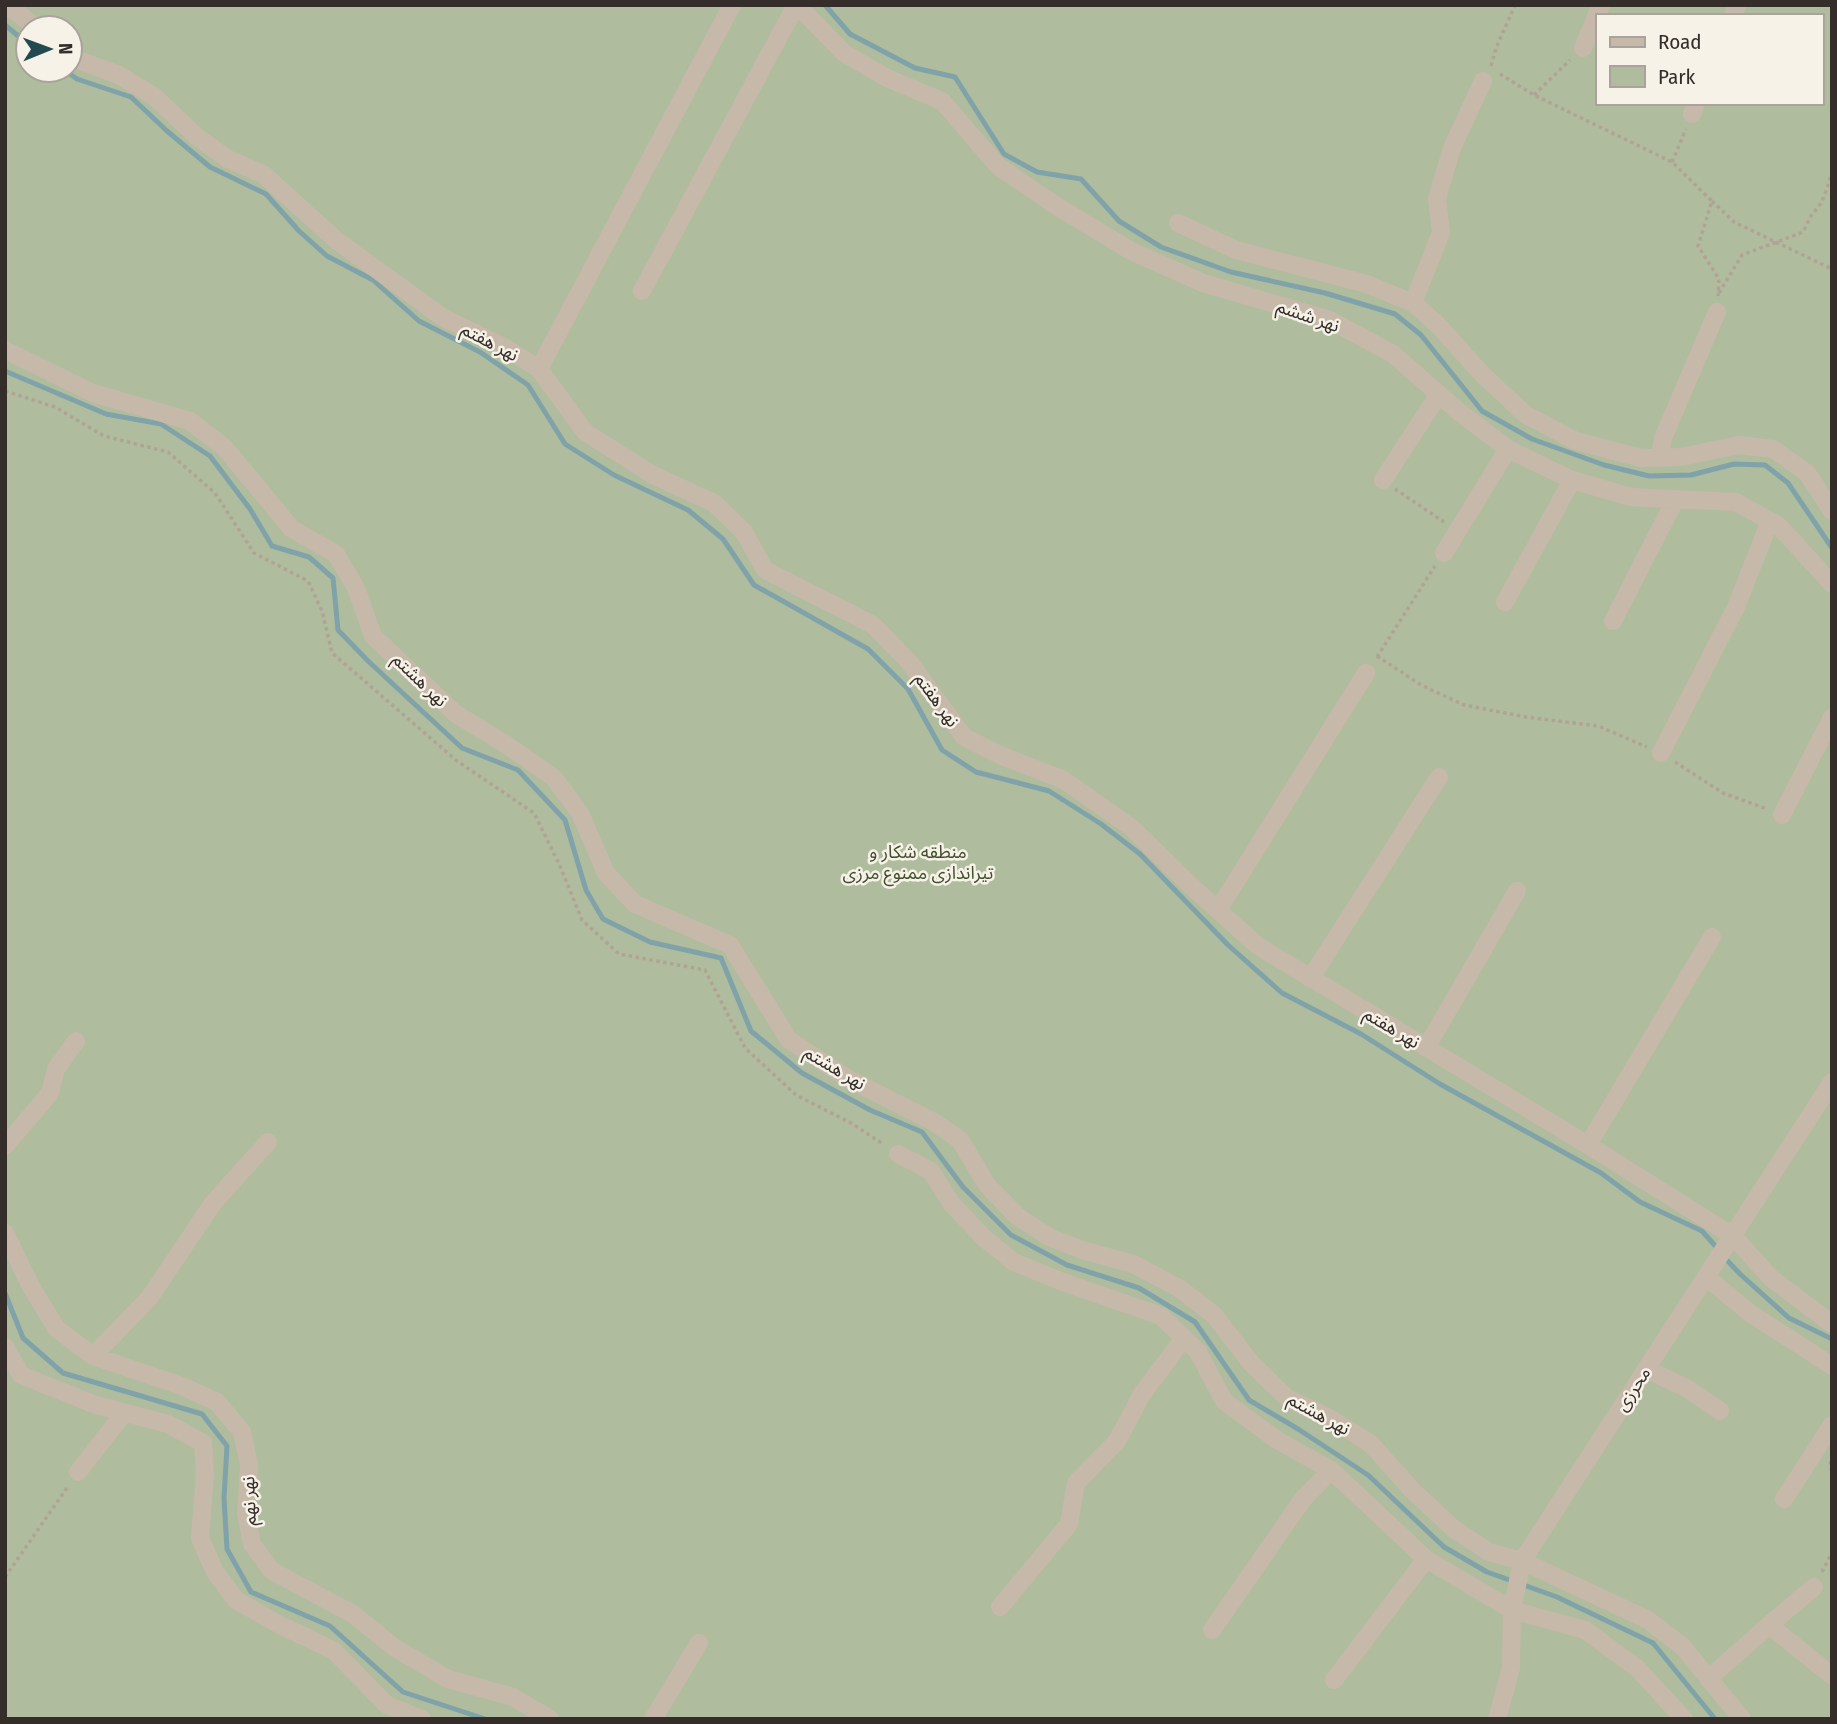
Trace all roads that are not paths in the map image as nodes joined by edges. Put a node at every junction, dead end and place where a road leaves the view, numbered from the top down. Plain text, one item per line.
1 (732, 5) edge
2 (797, 5) edge
3 (1596, 17) edge
4 (1583, 48) road end
5 (84, 62) edge
6 (1487, 74) road end
7 (1178, 223) dead end
8 (642, 291) dead end
9 (1413, 303) junction
10 (1718, 303) road end
11 (5, 350) edge
12 (539, 369) junction
13 (1439, 394) junction
14 (1508, 449) junction
15 (1660, 458) junction
16 (1383, 480) road end
17 (1572, 480) junction
18 (1675, 500) junction
19 (1832, 511) edge
20 (1770, 521) junction
21 (1444, 553) road end
22 (1832, 584) edge
23 (1505, 602) dead end
24 (1613, 621) dead end
25 (1366, 673) road end
26 (1832, 717) edge
27 (1661, 753) road end
28 (1439, 777) dead end
29 (1782, 815) road end
30 (1517, 891) dead end
31 (1218, 910) junction
32 (1712, 937) dead end
33 (1310, 979) junction
34 (76, 1041) dead end
35 (1426, 1048) junction
36 (1832, 1082) edge
37 (268, 1142) dead end
38 (1588, 1145) junction
39 (5, 1146) edge
40 (898, 1154) road end
41 (5, 1233) edge
42 (1730, 1239) junction
43 (1706, 1277) junction
44 (1832, 1324) edge
45 (1184, 1338) junction
46 (5, 1347) edge
47 (93, 1356) junction
48 (1832, 1366) edge
49 (1646, 1369) junction
50 (1720, 1410) dead end
51 (124, 1413) junction
52 (1832, 1425) edge
53 (1331, 1470) junction
54 (78, 1472) road end
55 (1784, 1499) dead end
56 (1426, 1559) junction
57 (1521, 1567) junction
58 (1814, 1587) road end
59 (1513, 1603) junction
60 (1000, 1607) dead end
61 (1769, 1625) junction
62 (1212, 1630) dead end
63 (699, 1643) dead end
64 (1831, 1675) edge
65 (1708, 1679) junction
66 (1334, 1680) dead end
67 (422, 1719) edge
68 (551, 1719) edge
69 (653, 1719) edge
70 (1497, 1719) edge
71 (1684, 1719) edge
72 (1742, 1719) edge

1 - 12 street
2 - 8 street
2 - 13 street, نهر ششم
3 - 4 street
5 - 12 street, نهر هفتم
6 - 9 street
7 - 9 street
9 - 15 street
10 - 15 street
11 - 57 street, نهر هشتم
12 - 31 street, نهر هفتم
13 - 14 street, نهر ششم
13 - 16 street
14 - 17 street, نهر ششم
14 - 21 street
15 - 19 street
17 - 18 street, نهر ششم
17 - 23 street
18 - 20 street, نهر ششم
18 - 24 street
20 - 22 street, نهر ششم
20 - 27 street
25 - 31 street
26 - 29 street
28 - 33 street
30 - 35 street
31 - 33 street, نهر هفتم
32 - 38 street
33 - 35 street, نهر هفتم
34 - 39 street
35 - 38 street, نهر هفتم
36 - 42 street, محرزی
37 - 47 street
38 - 42 street, نهر هفتم
40 - 45 street
41 - 47 street, نهر نهم
42 - 43 street, محرزی
42 - 44 street, نهر هفتم
43 - 48 street
43 - 49 street, محرزی
45 - 53 street
45 - 60 street
46 - 51 street
47 - 68 street, نهر نهم
49 - 50 street
49 - 57 street, محرزی
51 - 54 street
51 - 67 street
52 - 55 street
53 - 56 street
53 - 62 street
56 - 59 street
56 - 66 street
57 - 59 street, محرزی
57 - 65 street, نهر هشتم
58 - 61 street
59 - 70 street, محرزی
59 - 71 street
61 - 64 street
61 - 65 street
63 - 69 street
65 - 72 street, نهر هشتم

